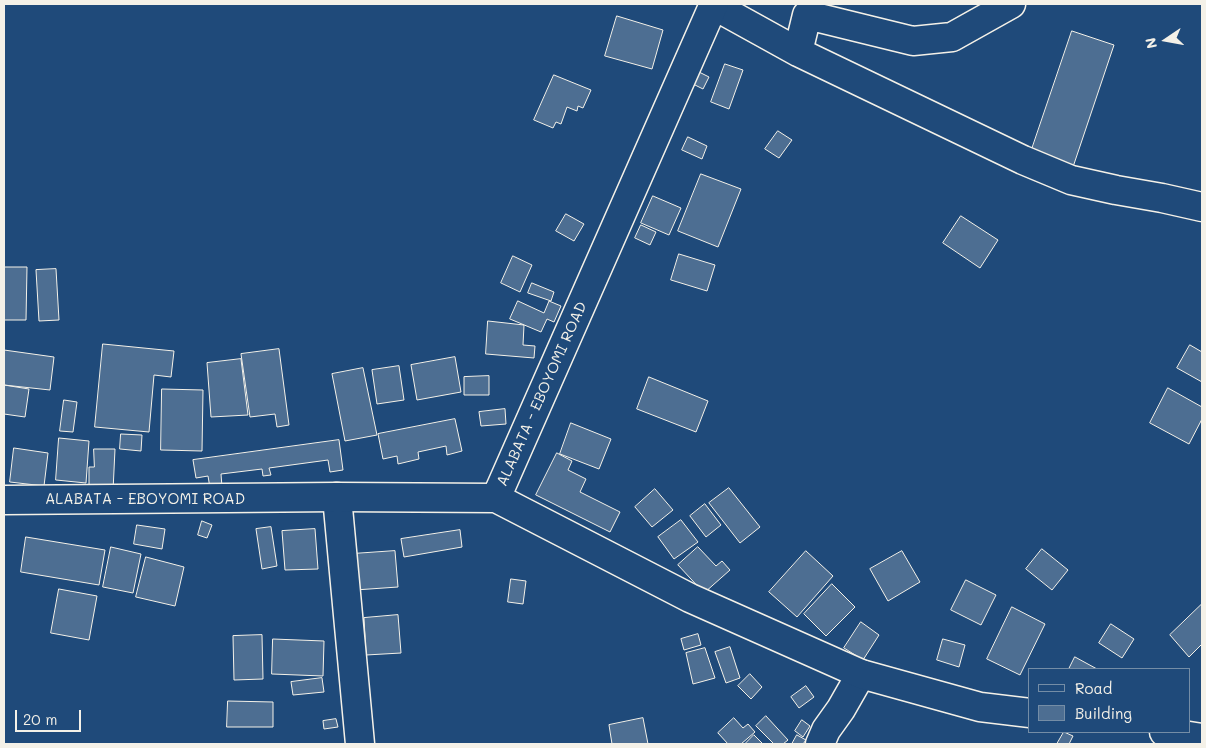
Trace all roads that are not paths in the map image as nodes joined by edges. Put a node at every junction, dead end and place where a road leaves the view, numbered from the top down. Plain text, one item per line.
1 (713, 4) edge
2 (1011, 4) edge
3 (798, 52) junction
4 (1202, 207) edge
5 (338, 498) junction
6 (496, 498) junction
7 (4, 500) edge
8 (861, 674) junction
9 (1028, 713) edge
10 (1170, 733) edge
11 (1202, 738) edge
12 (360, 744) edge
13 (820, 744) edge

1 - 3 main road
1 - 6 main road, ALABATA - EBOYOMI ROAD
2 - 3 main road
3 - 4 main road
5 - 6 main road, ALABATA - EBOYOMI ROAD
5 - 7 main road, ALABATA - EBOYOMI ROAD
5 - 12 main road
6 - 8 main road
8 - 9 main road
8 - 13 main road
10 - 11 main road

